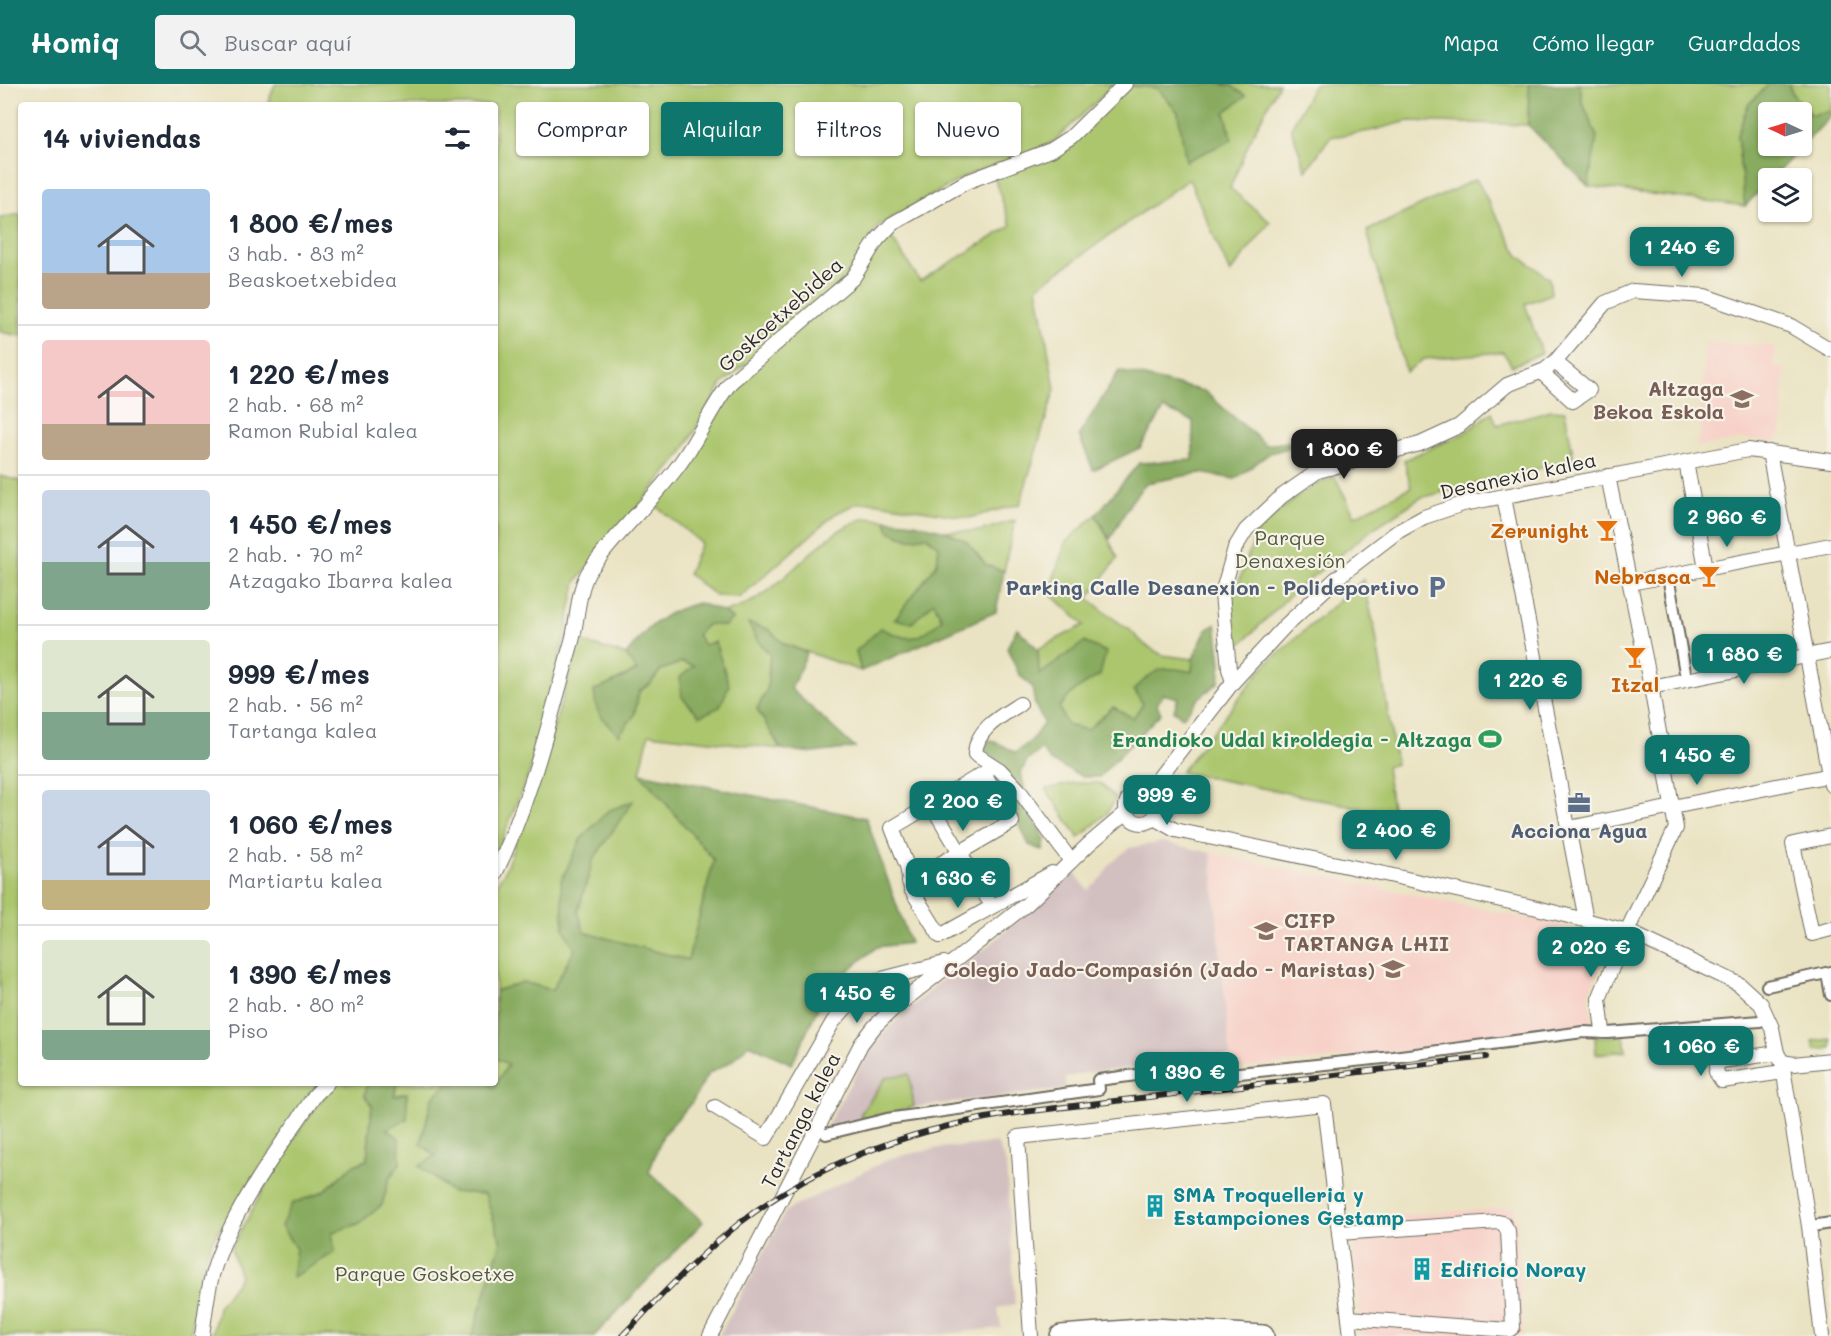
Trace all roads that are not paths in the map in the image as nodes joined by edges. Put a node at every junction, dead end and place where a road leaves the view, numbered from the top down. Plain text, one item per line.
1 (1125, 84) edge
2 (1831, 350) edge
3 (1556, 362) junction
4 (1541, 372) junction
5 (1768, 452) junction
6 (1831, 461) edge
7 (1686, 462) junction
8 (1608, 476) junction
9 (1504, 497) junction
10 (1831, 545) edge
11 (1788, 554) junction
12 (1706, 568) junction
13 (1669, 582) dead end
14 (1630, 583) junction
15 (1831, 651) edge
16 (1807, 656) junction
17 (1685, 672) dead end
18 (1233, 682) junction
19 (1651, 687) junction
20 (1020, 704) dead end
21 (1830, 779) edge
22 (1148, 792) junction
23 (931, 804) junction
24 (1672, 807) junction
25 (1127, 812) junction
26 (1154, 818) junction
27 (1569, 828) junction
28 (1831, 837) edge
29 (959, 853) junction
30 (1071, 861) junction
31 (498, 867) edge
32 (1060, 872) junction
33 (909, 882) junction
34 (987, 898) dead end
35 (1586, 920) junction
36 (1831, 930) edge
37 (1627, 931) junction
38 (948, 966) junction
39 (1829, 973) edge
40 (1767, 986) dead end
41 (1831, 995) edge
42 (1760, 1021) dead end
43 (1603, 1031) junction
44 (1831, 1060) edge
45 (1781, 1062) junction
46 (324, 1086) edge
47 (716, 1107) dead end
48 (826, 1134) dead end
49 (1831, 1223) edge
50 (1812, 1226) dead end
51 (1339, 1233) junction
52 (1349, 1318) junction
53 (202, 1336) edge
54 (710, 1336) edge
55 (1031, 1336) edge
56 (1061, 1336) edge
57 (1263, 1336) edge
58 (1351, 1336) edge
59 (1822, 1336) edge

1 - 31 street, Goskoetxebidea
2 - 3 street
3 - 4 street
3 - 4 street
4 - 18 street
5 - 6 street, Desanexio kalea
5 - 7 street, Desanexio kalea
5 - 11 street
7 - 8 street, Desanexio kalea
7 - 12 street
8 - 9 street, Desanexio kalea
8 - 14 street
9 - 18 street, Desanexio kalea
9 - 27 street
10 - 11 street
11 - 12 street
11 - 16 street
12 - 14 street
13 - 17 street
14 - 19 street
15 - 16 street
16 - 19 street
16 - 21 street
18 - 22 street, Desanexio kalea
19 - 24 street
20 - 30 street
21 - 24 street
22 - 25 street
22 - 26 street
23 - 29 street
23 - 29 street
23 - 33 street
24 - 27 street
24 - 37 street
25 - 26 street
25 - 30 street, Tartanga kalea
26 - 35 street
27 - 35 street
28 - 36 street
29 - 33 street
29 - 34 street
30 - 32 street, Tartanga kalea
32 - 33 street
32 - 38 street, Tartanga kalea
35 - 37 street
37 - 43 street
37 - 45 street
38 - 47 street
38 - 54 street, Tartanga kalea
39 - 40 street
39 - 41 street
42 - 43 street
43 - 48 street
44 - 45 street
45 - 59 street
46 - 53 street
49 - 50 street
51 - 52 street
51 - 52 street
51 - 55 street
52 - 58 street
56 - 57 main road

